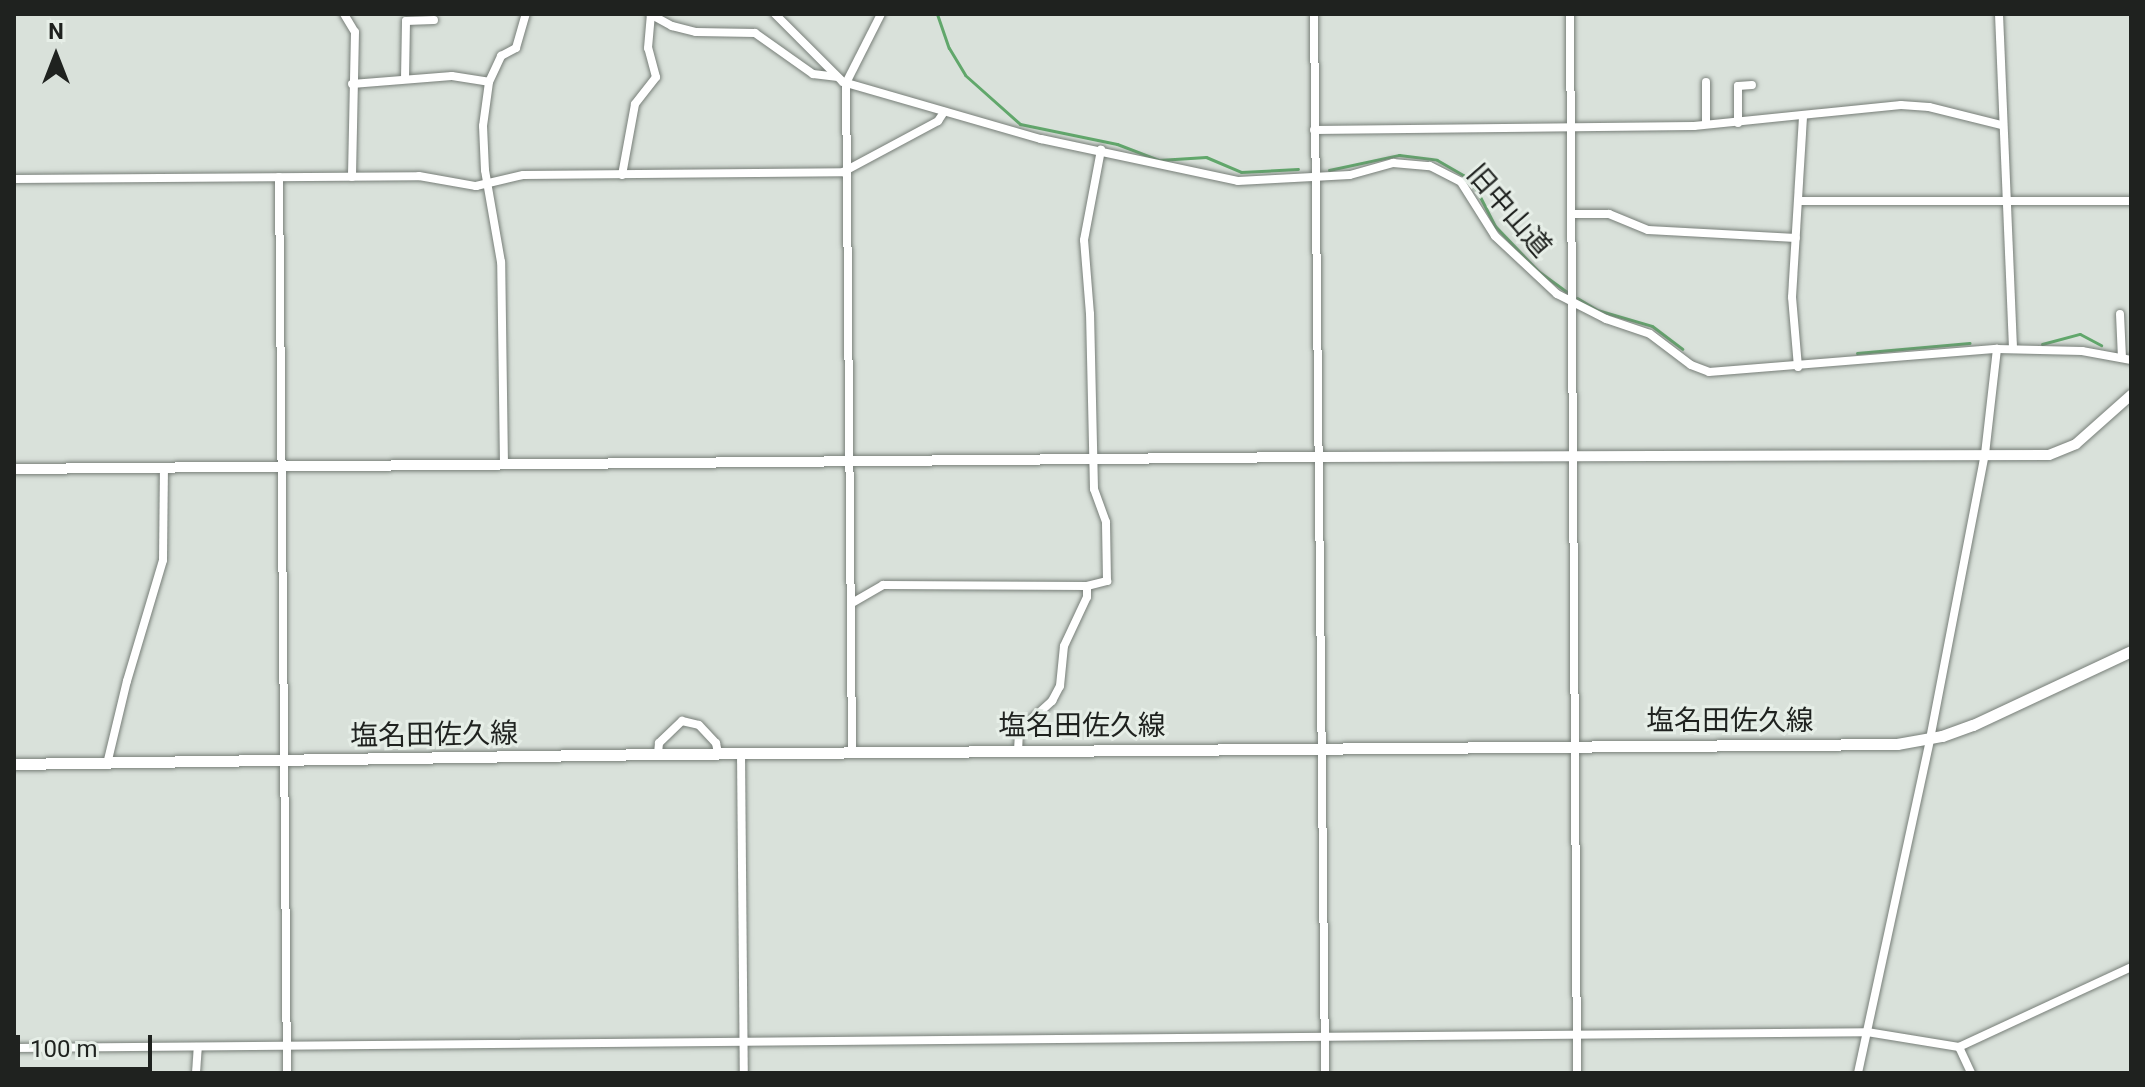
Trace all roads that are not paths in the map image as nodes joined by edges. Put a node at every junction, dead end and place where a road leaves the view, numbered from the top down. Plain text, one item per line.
1 (344, 14) edge
2 (526, 14) edge
3 (651, 14) edge
4 (775, 14) edge
5 (881, 14) edge
6 (1314, 14) edge
7 (1570, 14) edge
8 (1999, 14) edge
9 (406, 17) edge
10 (434, 20) dead end
11 (836, 77) junction
12 (405, 79) junction
13 (489, 82) junction
14 (1706, 82) dead end
15 (846, 83) junction
16 (352, 84) junction
17 (1752, 85) dead end
18 (944, 112) junction
19 (1803, 117) junction
20 (1738, 123) junction
21 (1706, 124) junction
22 (2002, 125) junction
23 (1571, 128) junction
24 (1314, 130) junction
25 (1101, 150) junction
26 (849, 170) junction
27 (622, 175) junction
28 (1314, 176) junction
29 (279, 177) junction
30 (352, 177) junction
31 (14, 179) edge
32 (490, 185) junction
33 (1800, 201) junction
34 (2005, 201) junction
35 (2131, 201) edge
36 (1572, 214) junction
37 (1796, 238) junction
38 (1571, 303) junction
39 (2120, 314) dead end
40 (2013, 348) junction
41 (1997, 349) junction
42 (2126, 359) edge
43 (1798, 367) junction
44 (2131, 395) edge
45 (1985, 454) junction
46 (1572, 455) junction
47 (1318, 457) junction
48 (1095, 459) junction
49 (852, 461) junction
50 (504, 465) junction
51 (281, 467) junction
52 (164, 468) junction
53 (14, 469) edge
54 (1087, 586) junction
55 (852, 603) junction
56 (2131, 651) edge
57 (1930, 739) junction
58 (1575, 746) junction
59 (1322, 749) junction
60 (1018, 751) junction
61 (852, 752) junction
62 (718, 753) junction
63 (741, 753) junction
64 (658, 754) junction
65 (285, 762) junction
66 (14, 764) edge
67 (107, 764) junction
68 (2131, 967) edge
69 (1867, 1032) junction
70 (1577, 1034) junction
71 (1324, 1036) junction
72 (744, 1041) junction
73 (198, 1047) junction
74 (286, 1047) junction
75 (1959, 1047) junction
76 (14, 1048) edge
77 (196, 1073) edge
78 (287, 1073) edge
79 (744, 1073) edge
80 (1325, 1073) edge
81 (1577, 1073) edge
82 (1858, 1073) edge
83 (1971, 1073) edge

1 - 16 street
2 - 13 street
3 - 11 street
3 - 27 street
4 - 11 street, 旧中山道
5 - 15 street
6 - 24 street
7 - 23 street
8 - 22 street
9 - 10 street
9 - 12 street
11 - 15 street, 旧中山道
12 - 13 street
12 - 16 street
13 - 32 street
14 - 21 street
15 - 18 street, 旧中山道
15 - 26 street
16 - 30 street
17 - 20 street
18 - 25 street, 旧中山道
18 - 26 street
19 - 20 street
19 - 22 street
19 - 33 street
20 - 21 street
21 - 23 street
22 - 34 street
23 - 24 street
23 - 36 street
24 - 28 street
25 - 28 street, 旧中山道
25 - 48 street
26 - 27 street
26 - 49 street
27 - 32 street
28 - 38 street, 旧中山道
28 - 47 street
29 - 30 street
29 - 31 street
29 - 51 street
30 - 32 street
32 - 50 street
33 - 34 street
33 - 37 street
34 - 35 street
34 - 40 street
36 - 37 street
36 - 38 street
37 - 43 street
38 - 43 street, 旧中山道
38 - 46 street
39 - 42 street
40 - 41 street, 旧中山道
40 - 42 street, 旧中山道
41 - 43 street, 旧中山道
41 - 45 street
44 - 45 street
45 - 46 street
45 - 57 street
46 - 47 street
46 - 58 street
47 - 48 street
47 - 59 street
48 - 49 street
48 - 54 street
49 - 50 street
49 - 55 street
50 - 51 street
51 - 52 street
51 - 65 street
52 - 53 street
52 - 67 street
54 - 55 street
54 - 60 street
55 - 61 street
56 - 57 main road, 塩名田佐久線
57 - 58 main road, 塩名田佐久線
57 - 69 street
58 - 59 main road, 塩名田佐久線
58 - 70 street
59 - 60 main road, 塩名田佐久線
59 - 71 street
60 - 61 main road, 塩名田佐久線
61 - 63 main road, 塩名田佐久線
62 - 63 main road, 塩名田佐久線
62 - 64 main road, 塩名田佐久線
62 - 64 street
63 - 72 street
64 - 65 main road, 塩名田佐久線
65 - 67 main road, 塩名田佐久線
65 - 74 street
66 - 67 main road, 塩名田佐久線
68 - 75 street
69 - 70 street
69 - 75 street
69 - 82 street
70 - 71 street
70 - 81 street
71 - 72 street
71 - 80 street
72 - 74 street
72 - 79 street
73 - 74 street
73 - 76 street
73 - 77 street
74 - 78 street
75 - 83 street

